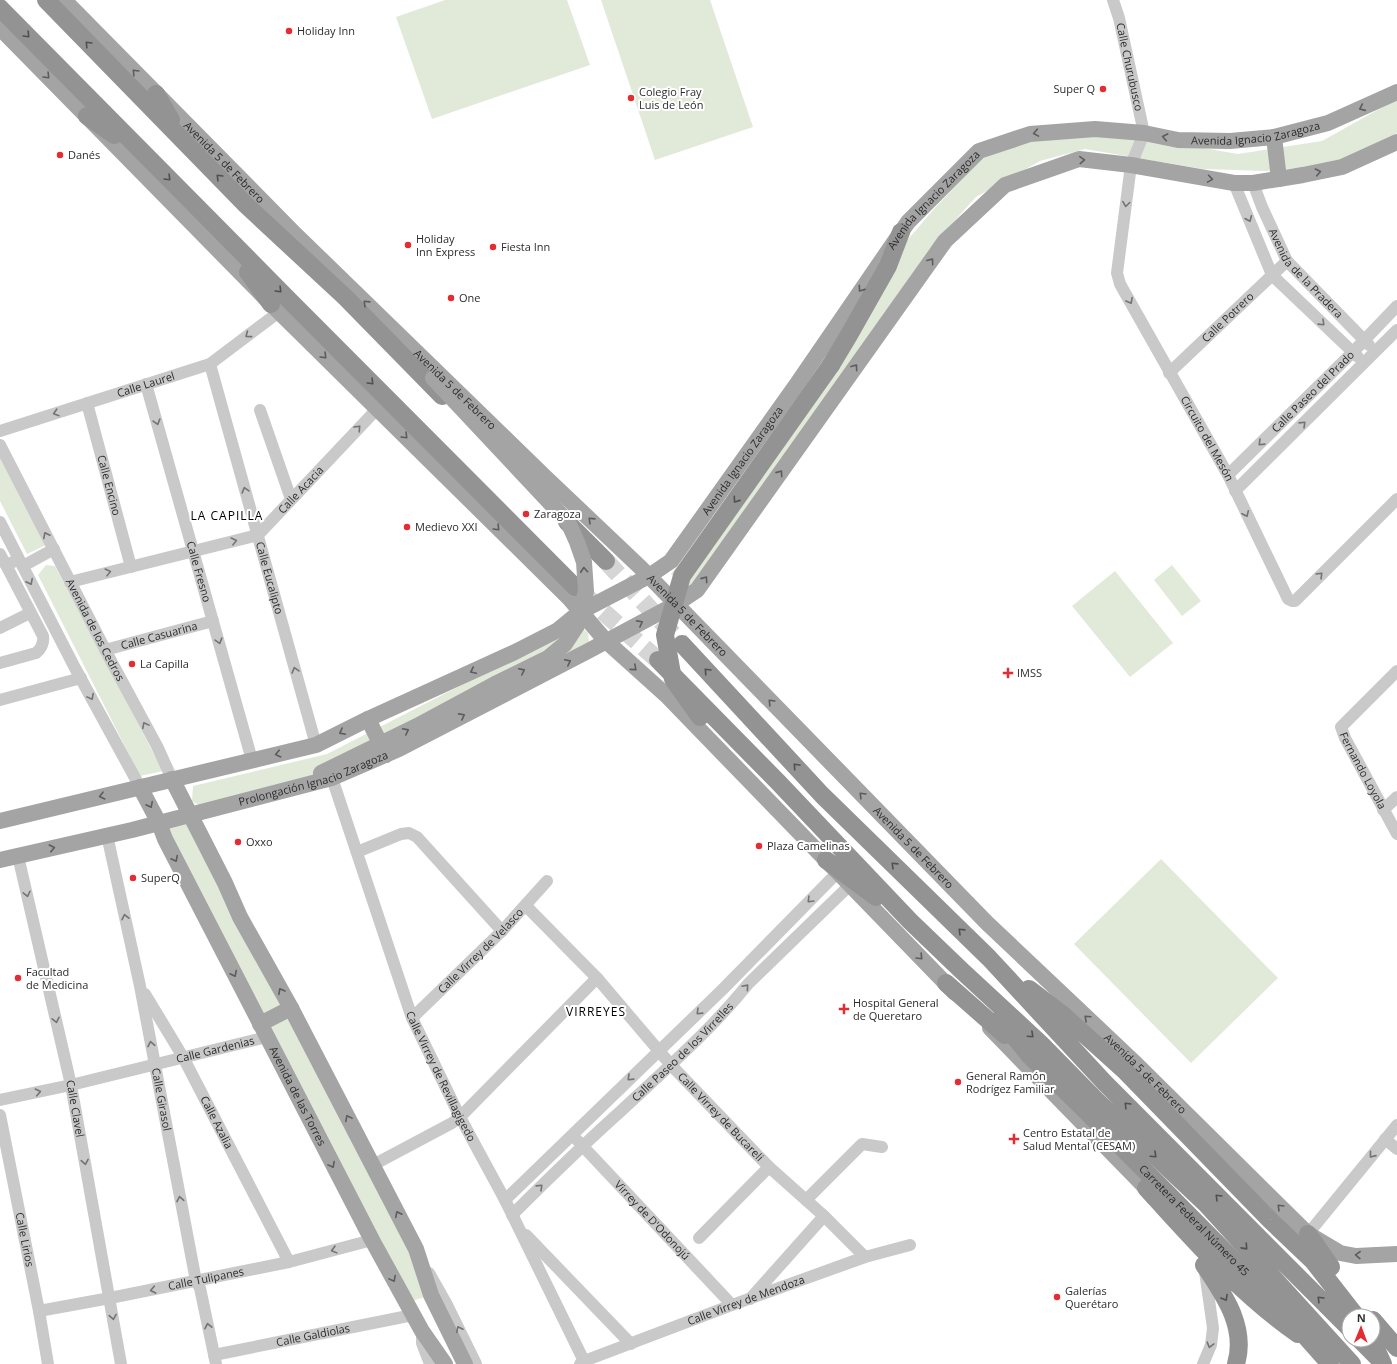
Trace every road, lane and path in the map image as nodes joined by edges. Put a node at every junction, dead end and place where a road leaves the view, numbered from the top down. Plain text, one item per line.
1 (46, 0) edge
2 (1113, 0) edge
3 (68, 2) edge
4 (0, 8) edge
5 (0, 28) edge
6 (1397, 92) edge
7 (156, 94) junction
8 (87, 116) junction
9 (1144, 134) junction
10 (1274, 138) junction
11 (183, 142) junction
12 (1397, 142) edge
13 (149, 158) junction
14 (1131, 165) junction
15 (1279, 179) junction
16 (1234, 183) junction
17 (1253, 183) junction
18 (246, 205) junction
19 (215, 226) junction
20 (901, 232) junction
21 (294, 233) junction
22 (1286, 261) junction
23 (1272, 275) junction
24 (1397, 306) edge
25 (275, 308) junction
26 (386, 323) junction
27 (1397, 330) edge
28 (1364, 339) junction
29 (1353, 352) junction
30 (1375, 352) junction
31 (1365, 363) junction
32 (210, 364) junction
33 (1169, 372) junction
34 (146, 384) junction
35 (797, 384) junction
36 (834, 396) junction
37 (87, 403) junction
38 (377, 409) junction
39 (260, 410) dead end
40 (0, 431) edge
41 (0, 445) edge
42 (1228, 475) junction
43 (1235, 491) junction
44 (291, 499) junction
45 (1397, 499) edge
46 (0, 522) edge
47 (258, 535) junction
48 (54, 550) junction
49 (193, 551) junction
50 (0, 554) edge
51 (606, 561) tunnel mouth
52 (21, 563) junction
53 (6, 566) junction
54 (131, 566) junction
55 (649, 576) junction
56 (70, 582) junction
57 (575, 587) tunnel mouth
58 (676, 604) junction
59 (580, 612) junction
60 (30, 613) junction
61 (213, 621) junction
62 (0, 628) edge
63 (606, 641) junction
64 (682, 644) tunnel mouth
65 (105, 650) junction
66 (658, 660) tunnel mouth
67 (0, 663) edge
68 (1397, 671) edge
69 (81, 678) junction
70 (0, 700) edge
71 (368, 719) junction
72 (316, 745) junction
73 (386, 755) junction
74 (252, 760) junction
75 (327, 776) junction
76 (172, 779) junction
77 (140, 787) junction
78 (1397, 797) edge
79 (1383, 810) junction
80 (190, 815) junction
81 (0, 821) edge
82 (159, 823) junction
83 (1397, 834) edge
84 (107, 835) junction
85 (357, 852) junction
86 (18, 856) junction
87 (0, 860) edge
88 (832, 866) junction
89 (547, 881) dead end
90 (850, 885) junction
91 (526, 906) junction
92 (910, 921) junction
93 (502, 931) junction
94 (989, 958) junction
95 (961, 970) junction
96 (597, 978) junction
97 (946, 983) junction
98 (140, 986) junction
99 (291, 1008) junction
100 (412, 1018) junction
101 (263, 1031) junction
102 (658, 1051) junction
103 (1030, 1056) junction
104 (183, 1057) junction
105 (155, 1064) junction
106 (670, 1065) junction
107 (71, 1085) junction
108 (0, 1100) edge
109 (0, 1115) edge
110 (460, 1117) junction
111 (1397, 1125) edge
112 (572, 1135) junction
113 (1385, 1139) junction
114 (583, 1146) junction
115 (882, 1147) dead end
116 (1397, 1149) edge
117 (373, 1165) junction
118 (769, 1167) junction
119 (1146, 1188) junction
120 (505, 1200) junction
121 (806, 1200) junction
122 (512, 1214) junction
123 (824, 1216) junction
124 (518, 1226) junction
125 (1308, 1234) junction
126 (699, 1238) dead end
127 (372, 1240) junction
128 (910, 1246) dead end
129 (416, 1249) junction
130 (1397, 1254) edge
131 (866, 1257) junction
132 (289, 1262) junction
133 (1204, 1265) junction
134 (196, 1281) junction
135 (110, 1298) junction
136 (749, 1299) junction
137 (732, 1305) junction
138 (1350, 1308) edge
139 (1364, 1308) edge
140 (39, 1311) junction
141 (413, 1315) junction
142 (1341, 1320) edge
143 (1381, 1329) edge
144 (422, 1331) junction
145 (631, 1344) junction
146 (1368, 1348) edge
147 (1376, 1348) edge
148 (1397, 1348) edge
149 (215, 1360) edge
150 (582, 1363) edge
151 (48, 1364) edge
152 (121, 1364) edge
153 (430, 1364) edge
154 (444, 1364) edge
155 (465, 1364) edge
156 (476, 1364) edge
157 (1203, 1364) edge
158 (1236, 1364) edge
159 (1330, 1364) edge
160 (1342, 1364) edge
161 (1352, 1364) edge
162 (1384, 1364) edge

11 -> 1 highway, Avenida 5 de Febrero
2 - 9 street, Calle Churubusco
7 -> 3 main road, Avenida 5 de Febrero
4 -> 13 highway
5 -> 8 main road
6 -> 10 main road, Avenida Ignacio Zaragoza
7 - 11 highway
7 - 21 main road, Avenida 5 de Febrero
8 - 13 highway
8 - 25 main road
10 -> 9 main road, Avenida Ignacio Zaragoza
9 - 14 street, Circuito del Mesón
9 -> 20 main road, Avenida Ignacio Zaragoza
10 - 15 main road
18 -> 11 highway, Avenida 5 de Febrero
15 -> 12 main road
13 -> 19 highway
14 -> 16 main road
14 -> 33 street, Circuito del Mesón
36 -> 14 main road
15 - 17 main road
16 - 17 main road
16 -> 23 street, Avenida de la Pradera
17 - 22 street, Avenida de la Pradera
18 - 21 highway
18 - 51 highway, Avenida 5 de Febrero
19 - 25 highway
19 -> 57 highway
20 -> 35 main road, Avenida Ignacio Zaragoza
20 -> 92 highway, bridge
26 -> 21 main road, Avenida 5 de Febrero
22 - 23 street, Calle Potrero
22 - 28 street, Avenida de la Pradera
23 -> 29 street, Avenida de la Pradera
23 - 33 street, Calle Potrero
24 - 28 street, Calle Paseo del Prado
25 -> 32 street, Calle Laurel
25 -> 38 main road
55 -> 26 main road, Avenida 5 de Febrero
75 -> 26 main road, bridge
27 - 30 street, Calle Paseo del Prado
28 - 29 street, Calle Paseo del Prado
28 - 30 street, Avenida de la Pradera
29 - 31 street, Avenida de la Pradera
29 -> 42 street, Calle Paseo del Prado
30 - 31 street, Calle Paseo del Prado
43 -> 31 street, Calle Paseo del Prado
32 - 34 street, Calle Laurel
47 -> 32 street, Calle Eucalipto
33 - 42 street, Circuito del Mesón
34 - 37 street, Calle Laurel
34 -> 49 street, Calle Fresno
35 - 36 main road
35 - 55 main road, Avenida Ignacio Zaragoza
58 -> 36 main road
37 -> 40 street, Calle Laurel
37 - 54 street, Calle Encino
44 -> 38 street, Calle Acacia
38 -> 59 main road
39 - 44 street
48 -> 41 street, Avenida de los Cedros
42 - 43 street, Circuito del Mesón
43 -> 45 street, Circuito del Mesón
44 - 47 street, Calle Acacia
46 - 52 street
49 -> 47 street
72 -> 47 street, Calle Eucalipto
48 - 52 street
48 - 56 street, Avenida de los Cedros
49 - 54 street
49 - 61 street, Calle Fresno
50 - 53 street
52 - 53 street
52 -> 69 street
53 - 60 street
56 -> 54 street
55 - 58 main road, Avenida 5 de Febrero
55 - 59 main road, Avenida Ignacio Zaragoza
56 - 65 street, Avenida de los Cedros
63 -> 58 main road, Prolongación Ignacio Zaragoza
125 -> 58 main road, Avenida 5 de Febrero
59 - 63 main road
59 -> 71 main road
60 - 62 street
60 - 67 street
61 - 65 street, Calle Casuarina
61 -> 74 street, Calle Fresno
73 -> 63 main road, Prolongación Ignacio Zaragoza
63 -> 88 main road
94 -> 64 highway, Avenida 5 de Febrero
76 -> 65 street, Avenida de los Cedros
66 - 92 highway
68 - 79 street, Fernando Loyola
69 - 70 street
69 -> 77 street
71 -> 72 main road
71 - 73 main road
72 -> 74 main road
73 - 75 main road, Prolongación Ignacio Zaragoza
74 - 76 main road
75 - 80 main road, Prolongación Ignacio Zaragoza
75 - 85 street, Calle Virrey de Revillagigedo
76 - 77 main road
76 - 80 main road, Avenida de los Cedros
77 -> 81 main road
77 -> 82 main road
78 - 79 street
79 - 83 street, Fernando Loyola
80 - 82 main road, Prolongación Ignacio Zaragoza
99 -> 80 main road
82 - 84 main road, Prolongación Ignacio Zaragoza
82 -> 101 main road, Avenida de las Torres
86 -> 84 main road, Prolongación Ignacio Zaragoza
98 -> 84 street, Calle Girasol
85 - 93 street
85 - 100 street, Calle Virrey de Revillagigedo
86 - 87 main road, Prolongación Ignacio Zaragoza
86 -> 107 street, Calle Clavel
88 - 90 main road
88 - 92 highway
88 -> 102 street, Calle Paseo de los Virrelles
89 - 91 street, Calle Virrey de Velasco
90 -> 97 main road
106 -> 90 street, Calle Paseo de los Virrelles
91 - 93 street, Calle Virrey de Velasco
91 - 96 street, Calle Virrey de Bucareli
92 - 95 highway
93 - 100 street, Calle Virrey de Velasco
94 - 138 highway
142 -> 94 highway, Avenida 5 de Febrero
95 - 103 highway, Carretera Federal Número 45
95 -> 161 highway
96 - 102 street, Calle Virrey de Bucareli
96 - 110 street
97 - 103 highway
97 - 119 main road
98 - 104 street, Calle Azalia
105 -> 98 street, Calle Girasol
99 - 101 main road
117 -> 99 main road
100 - 110 street, Calle Virrey de Revillagigedo
101 - 104 street, Calle Gardenias
101 -> 127 main road, Avenida de las Torres
102 - 106 street, Calle Virrey de Bucareli
102 -> 112 street, Calle Paseo de los Virrelles
103 - 159 highway, Carretera Federal Número 45, bridge
104 - 105 street, Calle Gardenias
104 - 132 street, Calle Azalia
105 - 107 street, Calle Gardenias
134 -> 105 street, Calle Girasol
106 - 114 street, Calle Paseo de los Virrelles
106 - 118 street, Calle Virrey de Bucareli
108 -> 107 street, Calle Gardenias
107 -> 135 street, Calle Clavel
109 - 140 street, Calle Lirios
110 - 117 street
110 - 120 street, Calle Virrey de Revillagigedo
111 - 113 street
112 - 114 street, Virrey de D'Odonojú
112 - 120 street, Calle Paseo de los Virrelles
113 - 116 street
113 -> 125 street
122 -> 114 street, Calle Paseo de los Virrelles
114 - 137 street, Virrey de D'Odonojú
115 - 121 street
129 -> 117 main road
118 - 121 street, Calle Virrey de Bucareli
118 - 126 street
119 - 133 main road
119 - 160 highway
120 - 122 street, Calle Virrey de Revillagigedo
121 - 123 street, Calle Virrey de Bucareli
122 - 124 street, Calle Virrey de Revillagigedo
123 - 131 street, Calle Virrey de Bucareli
123 - 136 street
124 - 145 street
124 - 150 street, Calle Virrey de Revillagigedo
130 -> 125 main road, Avenida 5 de Febrero
125 - 139 highway
127 -> 132 street, Calle Tulipanes
127 -> 141 main road, Avenida de las Torres
128 - 131 street, Calle Virrey de Mendoza
129 - 155 main road
156 -> 129 street
131 - 136 street, Calle Virrey de Mendoza
132 - 134 street, Calle Tulipanes
133 -> 157 street
133 -> 158 highway
134 -> 135 street, Calle Tulipanes
149 -> 134 street, Calle Girasol
135 - 140 street, Calle Tulipanes
135 -> 152 street, Calle Clavel
136 - 137 street, Calle Virrey de Mendoza
137 - 145 street, Calle Virrey de Mendoza
140 - 151 street, Calle Lirios
141 - 144 main road, Avenida de las Torres
141 - 149 street, Calle Galdiolas
143 - 148 highway
144 - 153 street
144 - 154 main road, Avenida de las Torres
145 - 150 street, Calle Virrey de Mendoza
146 - 162 highway
147 - 162 highway, bridge

